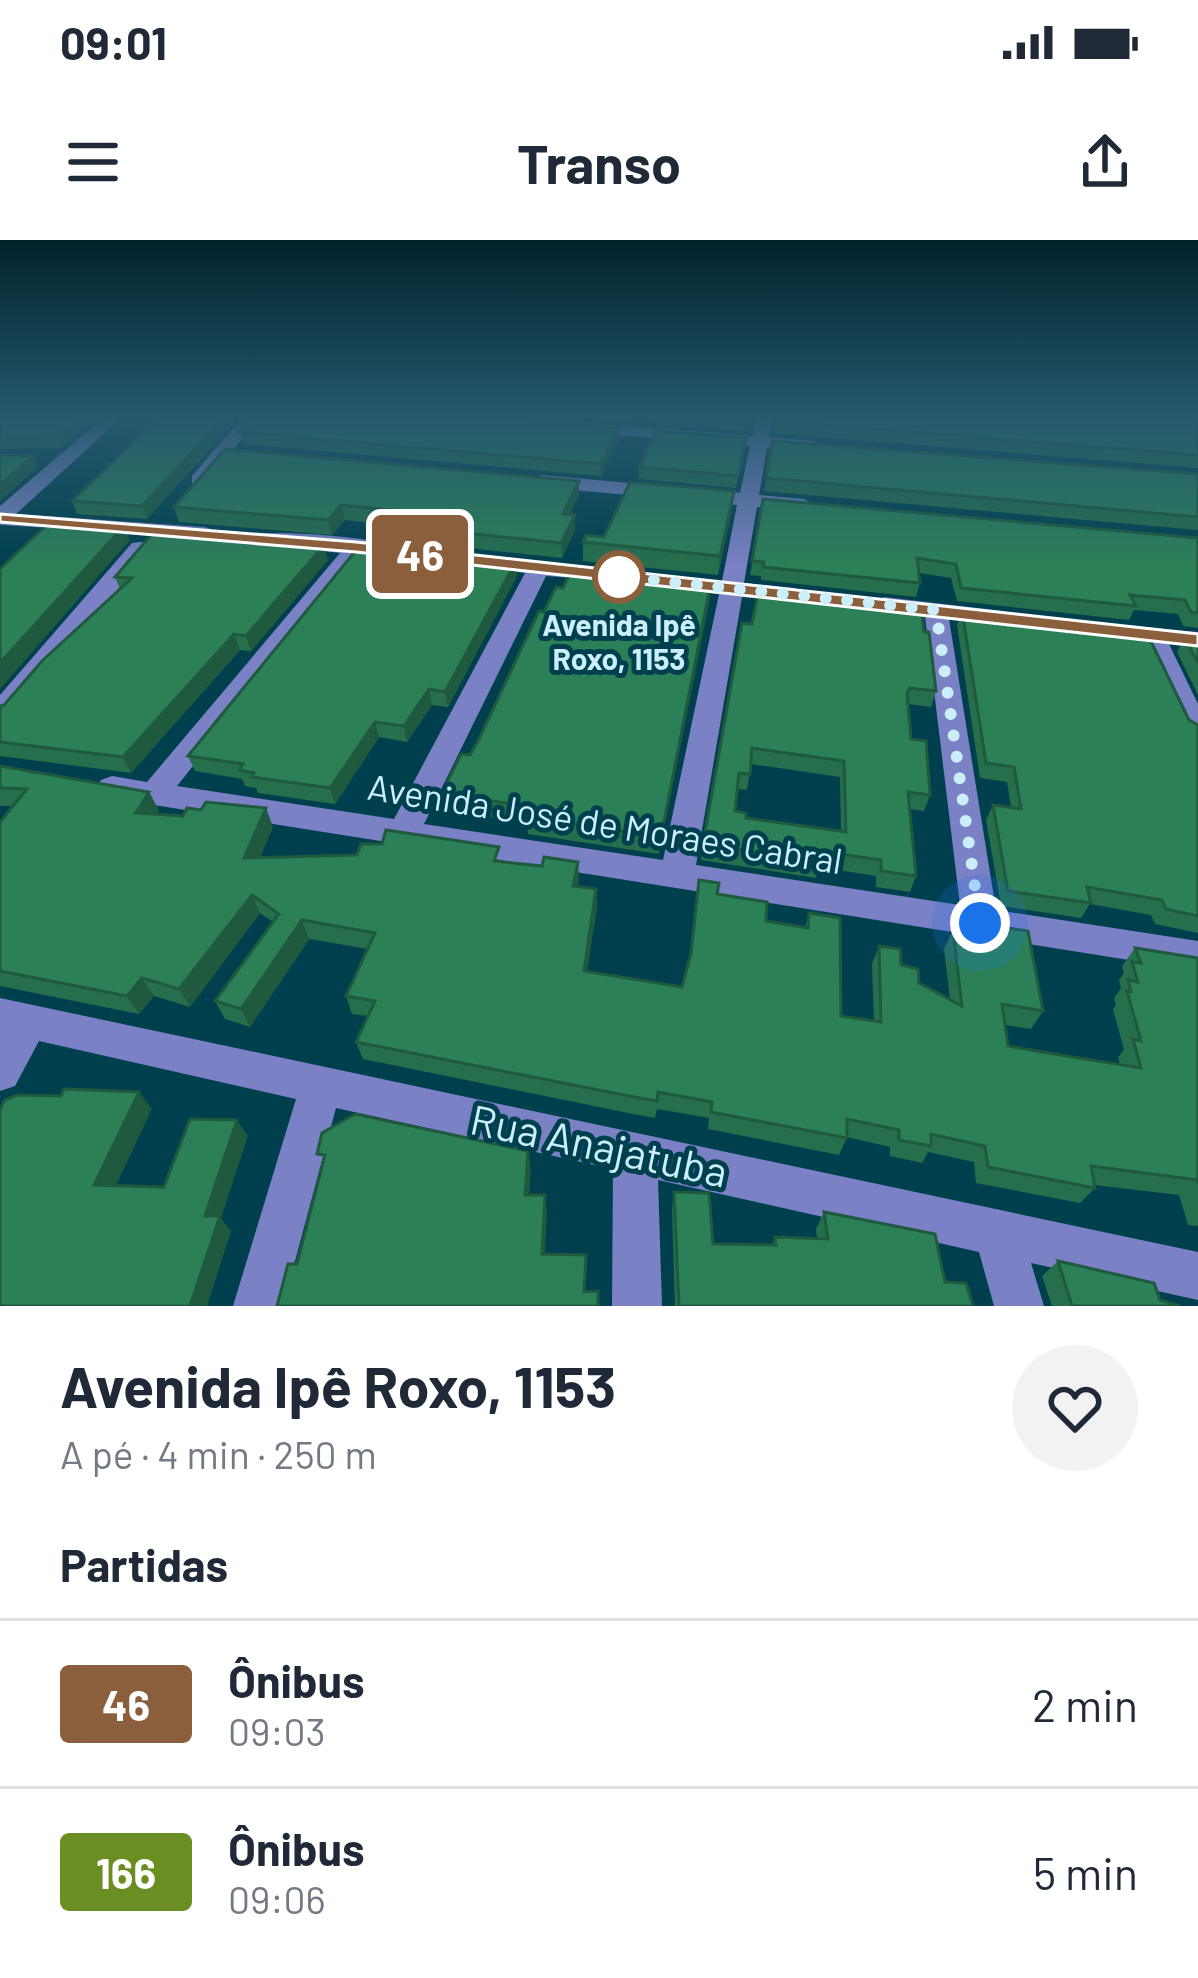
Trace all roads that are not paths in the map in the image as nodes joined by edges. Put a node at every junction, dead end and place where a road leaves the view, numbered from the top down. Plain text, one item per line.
1 (57, 468) edge
2 (220, 468) edge
3 (753, 468) edge
4 (508, 478) edge
5 (746, 500) junction
6 (818, 507) edge
7 (171, 513) junction
8 (0, 518) edge
9 (356, 547) junction
10 (539, 568) junction
11 (730, 588) junction
12 (821, 598) edge
13 (867, 602) edge
14 (936, 610) junction
15 (1022, 620) edge
16 (1087, 628) edge
17 (1152, 636) junction
18 (1198, 640) edge
19 (0, 712) edge
20 (1198, 733) edge
21 (88, 783) edge
22 (154, 794) junction
23 (403, 833) junction
24 (677, 874) junction
25 (980, 923) junction
26 (1198, 956) edge
27 (15, 1019) edge
28 (0, 1072) edge
29 (321, 1085) junction
30 (635, 1154) junction
31 (998, 1233) junction
32 (1198, 1276) edge
33 (258, 1306) edge
34 (637, 1306) edge
35 (1019, 1306) edge

1 - 8 street
2 - 7 street
3 - 5 street
4 - 5 street
5 - 6 street
5 - 11 street
7 - 8 street
7 - 9 street
7 - 19 street
9 - 10 street
9 - 22 street
10 - 11 street
10 - 23 street
11 - 12 street
11 - 24 street
13 - 14 street
14 - 15 street
14 - 25 street
16 - 17 street
17 - 18 street
17 - 20 street
21 - 22 street, Avenida José de Moraes Cabral
22 - 23 street, Avenida José de Moraes Cabral
23 - 24 street, Avenida José de Moraes Cabral
24 - 25 street, Avenida José de Moraes Cabral
25 - 26 street, Avenida José de Moraes Cabral
27 - 28 street
27 - 29 street, Rua Anajatuba
29 - 30 street, Rua Anajatuba
29 - 33 street
30 - 31 street, Rua Anajatuba
30 - 34 street
31 - 32 street, Rua Anajatuba
31 - 35 street

